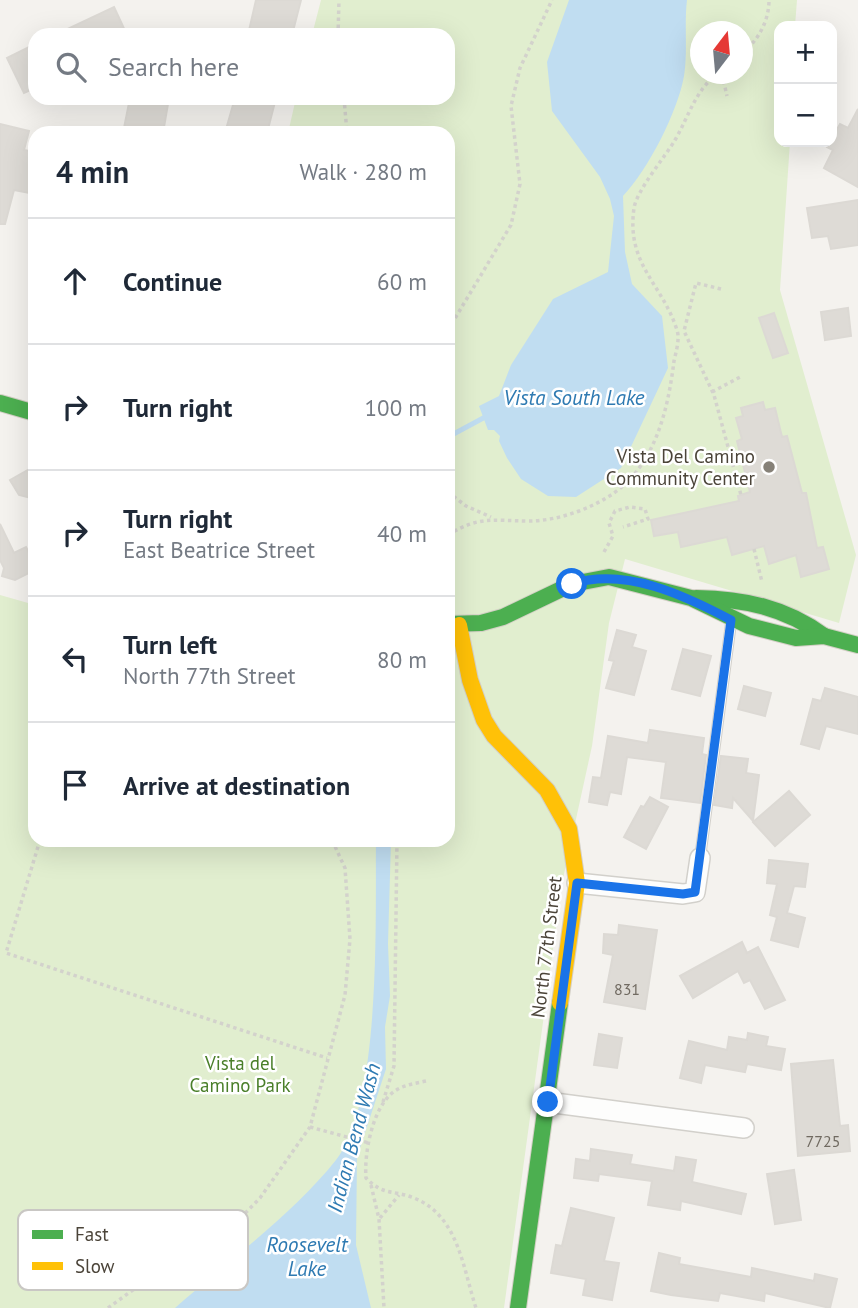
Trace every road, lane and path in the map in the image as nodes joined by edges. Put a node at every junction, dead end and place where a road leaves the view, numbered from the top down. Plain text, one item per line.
1 (339, 0) edge
2 (552, 0) edge
3 (769, 0) edge
4 (338, 28) edge
5 (753, 45) edge
6 (705, 84) edge
7 (723, 84) edge
8 (727, 96) dead end
9 (345, 105) edge
10 (346, 126) edge
11 (721, 289) dead end
12 (455, 318) edge
13 (741, 376) dead end
14 (712, 392) junction
15 (0, 403) edge
16 (28, 411) edge
17 (741, 495) dead end
18 (455, 497) edge
19 (496, 518) junction
20 (623, 527) dead end
21 (455, 531) edge
22 (754, 549) dead end
23 (604, 552) dead end
24 (761, 587) dead end
25 (691, 598) junction
26 (731, 620) junction
27 (455, 625) edge
28 (455, 629) edge
29 (824, 636) junction
30 (858, 645) edge
31 (38, 847) edge
32 (335, 847) edge
33 (397, 847) edge
34 (700, 858) joint
35 (577, 883) junction
36 (0, 950) edge
37 (6, 953) junction
38 (327, 1058) junction
39 (426, 1081) dead end
40 (548, 1102) junction
41 (381, 1107) junction
42 (310, 1127) junction
43 (744, 1128) dead end
44 (370, 1143) junction
45 (370, 1183) junction
46 (399, 1195) junction
47 (248, 1210) edge
48 (379, 1219) junction
49 (132, 1290) edge
50 (108, 1308) edge
51 (384, 1308) edge
52 (476, 1308) edge
53 (518, 1308) edge

1 - 4 path
2 - 12 path
3 - 5 path
6 - 19 path
7 - 8 path
9 - 10 path
11 - 14 path
13 - 14 path
14 - 17 path
15 - 16 street
18 - 19 path
19 - 21 path
20 - 23 path
22 - 24 path
25 - 26 street
25 - 27 street
25 - 29 street
26 - 29 street
26 - 34 lane
28 - 35 street, North 77th Street
29 - 30 street
31 - 37 path
32 - 38 path
33 - 41 path
34 - 35 street
35 - 40 street, North 77th Street
36 - 37 path
37 - 38 path
38 - 42 path
39 - 41 path
40 - 43 street
40 - 53 street, North 77th Street
41 - 44 path
42 - 44 path
42 - 47 path
44 - 45 path
45 - 46 path
45 - 48 path
46 - 48 path
46 - 52 path
48 - 51 path
49 - 50 path

